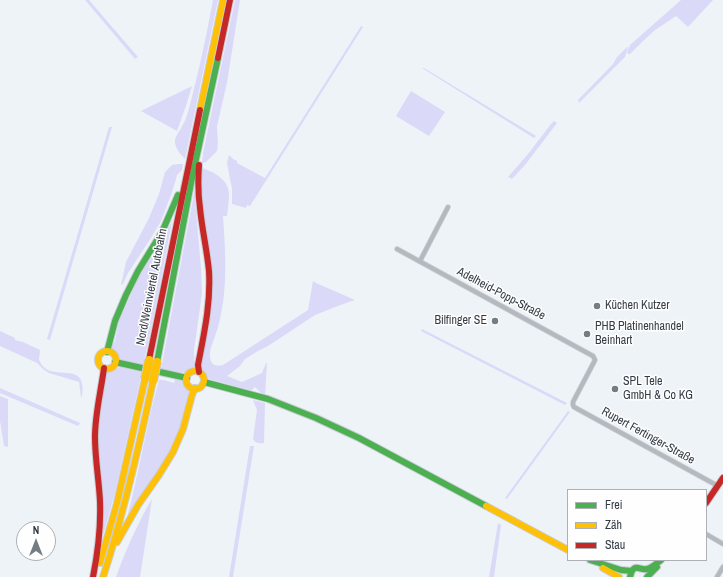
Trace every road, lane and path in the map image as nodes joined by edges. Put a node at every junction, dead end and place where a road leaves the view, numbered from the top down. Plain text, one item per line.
1 (223, 0) edge
2 (230, 0) edge
3 (200, 142) junction
4 (185, 180) junction
5 (448, 207) dead end
6 (397, 248) dead end
7 (420, 261) junction
8 (107, 352) junction
9 (153, 361) junction
10 (115, 362) junction
11 (104, 368) junction
12 (199, 372) junction
13 (187, 378) junction
14 (149, 380) junction
15 (204, 382) junction
16 (195, 388) junction
17 (573, 402) joint
18 (723, 478) edge
19 (718, 486) junction
20 (707, 502) edge
21 (707, 535) edge
22 (723, 544) edge
23 (567, 549) edge
24 (112, 551) junction
25 (588, 561) edge
26 (593, 561) edge
27 (660, 561) edge
28 (723, 568) edge
29 (608, 570) junction
30 (646, 574) edge
31 (631, 575) edge
32 (93, 577) edge
33 (103, 577) edge
34 (619, 577) edge
35 (717, 577) edge

1 - 4 main road, Nord/Weinviertel Autobahn
2 - 3 main road, Nord/Weinviertel Autobahn
3 - 9 main road, Nord/Weinviertel Autobahn
3 - 12 main road
4 - 8 main road
4 - 9 main road, Nord/Weinviertel Autobahn
5 - 7 street
6 - 7 street, Adelheid-Popp-Straße
7 - 17 street, Adelheid-Popp-Straße
8 - 10 main road
8 - 11 main road
9 - 14 main road, Nord/Weinviertel Autobahn, bridge
10 - 11 main road
10 - 13 main road
11 - 32 main road
12 - 13 main road
12 - 15 main road
13 - 16 main road
14 - 24 main road, Nord/Weinviertel Autobahn
14 - 32 main road, Nord/Weinviertel Autobahn
15 - 16 main road
15 - 23 main road
16 - 24 main road
17 - 19 street, Rupert Fertinger-Straße
18 - 19 main road
19 - 20 main road
21 - 22 street
24 - 33 main road, Nord/Weinviertel Autobahn
25 - 29 main road
26 - 31 main road
27 - 30 main road
28 - 35 street
29 - 31 main road
29 - 34 main road
30 - 31 main road

